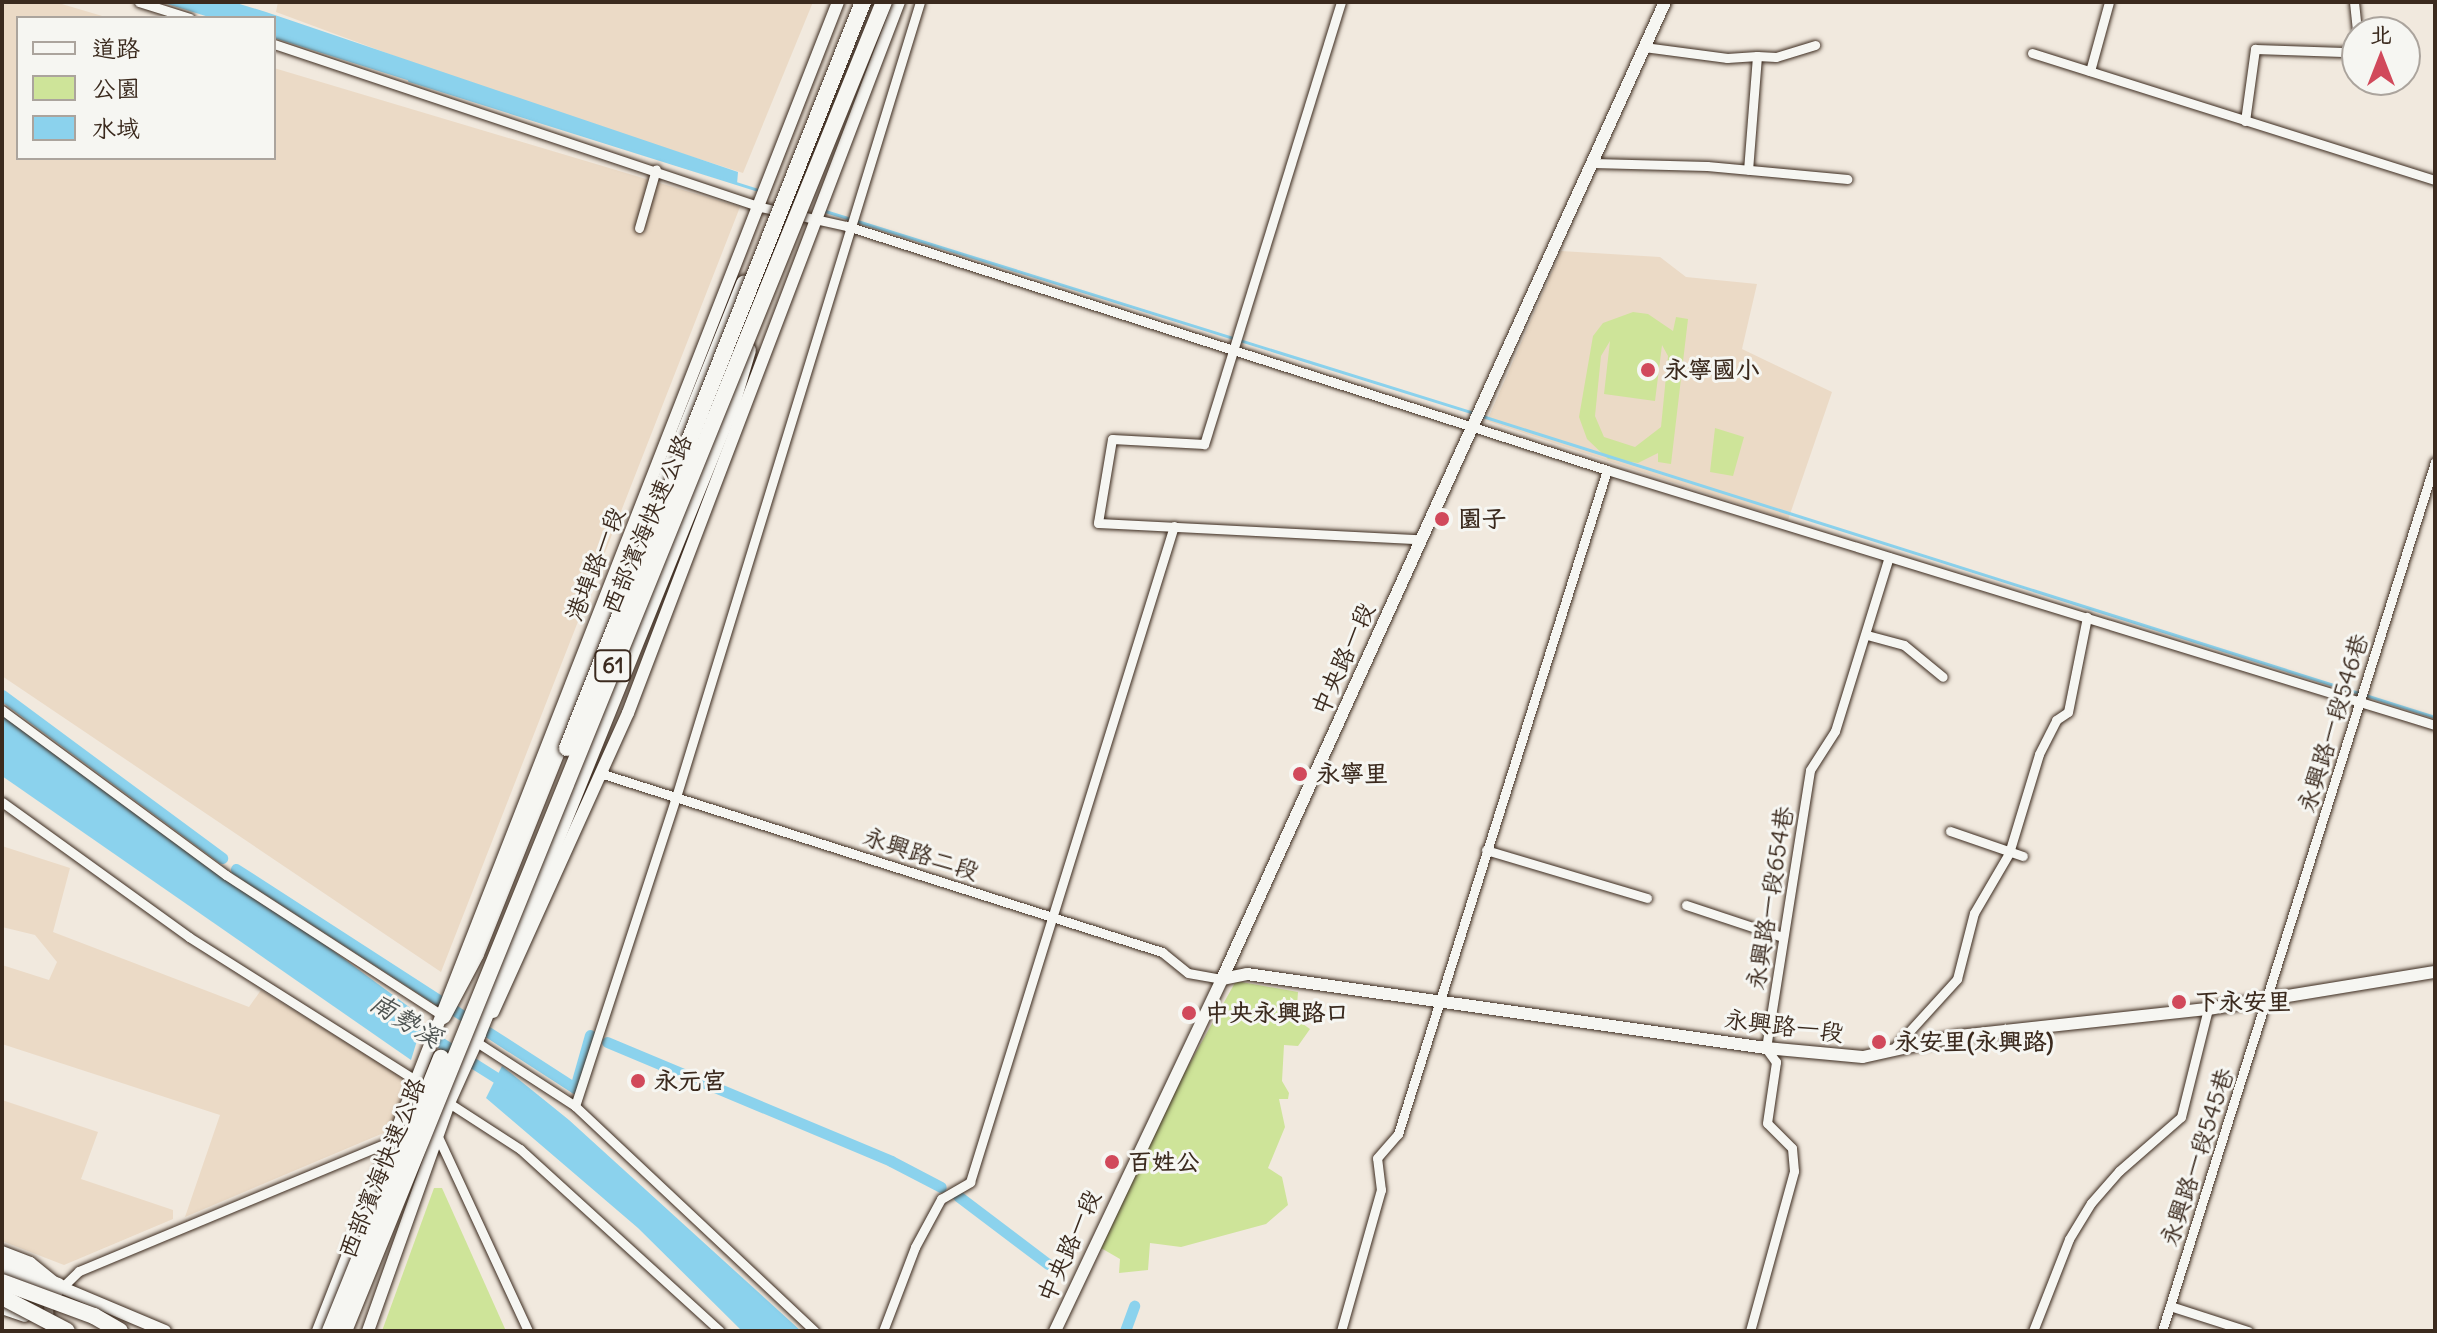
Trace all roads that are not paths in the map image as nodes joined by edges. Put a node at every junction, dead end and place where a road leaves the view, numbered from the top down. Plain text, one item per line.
1 (139, 2) edge
2 (838, 2) edge
3 (863, 2) edge
4 (870, 2) edge
5 (882, 2) edge
6 (899, 2) edge
7 (920, 2) edge
8 (1341, 2) edge
9 (1665, 2) edge
10 (2109, 2) edge
11 (184, 16) edge
12 (867, 23) junction
13 (276, 45) edge
14 (1815, 45) dead end
15 (1644, 47) junction
16 (2341, 52) edge
17 (2032, 53) dead end
18 (1757, 56) junction
19 (2090, 71) junction
20 (2245, 121) junction
21 (1593, 163) junction
22 (656, 169) junction
23 (1748, 170) junction
24 (1847, 179) dead end
25 (2435, 180) edge
26 (761, 207) junction
27 (791, 212) junction
28 (813, 219) junction
29 (847, 226) junction
30 (639, 228) dead end
31 (773, 231) junction
32 (749, 344) junction
33 (1232, 349) junction
34 (1472, 427) junction
35 (2435, 462) edge
36 (1607, 470) junction
37 (1174, 526) junction
38 (1419, 539) junction
39 (1889, 557) junction
40 (2087, 617) junction
41 (1867, 635) junction
42 (1943, 677) dead end
43 (2361, 701) junction
44 (2, 710) edge
45 (2435, 725) edge
46 (603, 774) junction
47 (676, 797) junction
48 (2, 802) edge
49 (1950, 831) dead end
50 (1486, 850) junction
51 (2009, 853) junction
52 (2023, 856) dead end
53 (1647, 898) dead end
54 (1686, 905) dead end
55 (1052, 917) junction
56 (1783, 937) junction
57 (504, 939) junction
58 (2435, 972) edge
59 (1222, 979) junction
60 (2269, 996) junction
61 (1442, 1001) junction
62 (2208, 1009) junction
63 (443, 1016) junction
64 (475, 1041) junction
65 (1896, 1046) junction
66 (1766, 1048) junction
67 (415, 1080) junction
68 (449, 1103) junction
69 (575, 1106) junction
70 (439, 1139) junction
71 (391, 1141) junction
72 (2, 1252) edge
73 (2, 1265) edge
74 (2, 1281) edge
75 (58, 1286) junction
76 (2, 1297) edge
77 (2170, 1306) junction
78 (2, 1308) edge
79 (48, 1327) edge
80 (67, 1331) edge
81 (120, 1331) edge
82 (165, 1331) edge
83 (318, 1331) edge
84 (330, 1331) edge
85 (344, 1331) edge
86 (368, 1331) edge
87 (528, 1331) edge
88 (720, 1331) edge
89 (815, 1331) edge
90 (883, 1331) edge
91 (1055, 1331) edge
92 (1341, 1331) edge
93 (1750, 1331) edge
94 (2033, 1331) edge
95 (2162, 1331) edge
96 (2248, 1331) edge

1 - 11 street
2 - 26 street, 港埠路一段
3 - 31 highway, 西部濱海快速公路 / 61, bridge
4 - 12 street
5 - 12 street
5 - 32 highway, 西部濱海快速公路 / 61, bridge
6 - 28 street, 港埠路一段
7 - 29 street
8 - 33 street
9 - 15 street, 中央路一段
10 - 19 street
12 - 27 street, 港埠路一段
13 - 22 street
14 - 18 street
15 - 18 street
15 - 21 street, 中央路一段
16 - 20 street
17 - 19 street
18 - 23 street
19 - 20 street
20 - 25 street
21 - 23 street
21 - 34 street, 中央路一段
22 - 26 street
22 - 30 street
23 - 24 street
26 - 27 street
26 - 63 street, 港埠路一段
27 - 28 street
27 - 57 street, 港埠路一段
28 - 29 street
28 - 46 street, 港埠路一段
29 - 33 street
29 - 47 street
31 - 63 highway, bridge
31 - 84 highway, 西部濱海快速公路 / 61, bridge
32 - 64 highway, bridge
32 - 85 highway, 西部濱海快速公路 / 61, bridge
33 - 34 street
33 - 37 street
34 - 36 street
34 - 38 street, 中央路一段
35 - 43 street, 永興路一段546巷
36 - 39 street
36 - 50 street
37 - 38 street
37 - 55 street
38 - 59 street, 中央路一段
39 - 40 street
39 - 41 street, 永興路一段654巷
40 - 43 street
40 - 51 street
41 - 42 street
41 - 56 street, 永興路一段654巷
43 - 45 street
43 - 60 street, 永興路一段546巷
44 - 63 street
46 - 47 street, 永興路二段
46 - 64 street, 港埠路一段
47 - 55 street, 永興路二段
47 - 69 street
48 - 67 street
49 - 51 street
50 - 53 street
50 - 61 street
51 - 52 street
51 - 65 street
54 - 56 street
55 - 59 street, 永興路二段
55 - 90 street
56 - 66 street, 永興路一段654巷
57 - 64 street, 港埠路一段
57 - 71 street, 港埠路一段
58 - 60 street, 永興路一段
59 - 61 street, 永興路一段
59 - 91 street, 中央路一段
60 - 62 street, 永興路一段
60 - 77 street, 永興路一段545巷
61 - 66 street, 永興路一段
61 - 92 street
62 - 65 street, 永興路一段
62 - 94 street
63 - 67 street, 港埠路一段
64 - 68 street, 港埠路一段
64 - 69 street
65 - 66 street, 永興路一段
66 - 93 street, 永興路一段654巷
67 - 71 street, 港埠路一段
68 - 70 street, 港埠路一段
68 - 88 street
69 - 89 street
70 - 86 street, 港埠路一段
70 - 87 street
71 - 75 street
71 - 83 street, 港埠路一段
72 - 75 street
73 - 75 highway
74 - 75 street
74 - 81 highway, bridge
75 - 79 street
75 - 82 street
76 - 80 highway, bridge
77 - 95 street, 永興路一段545巷
77 - 96 street
78 - 79 street
79 - 80 street

